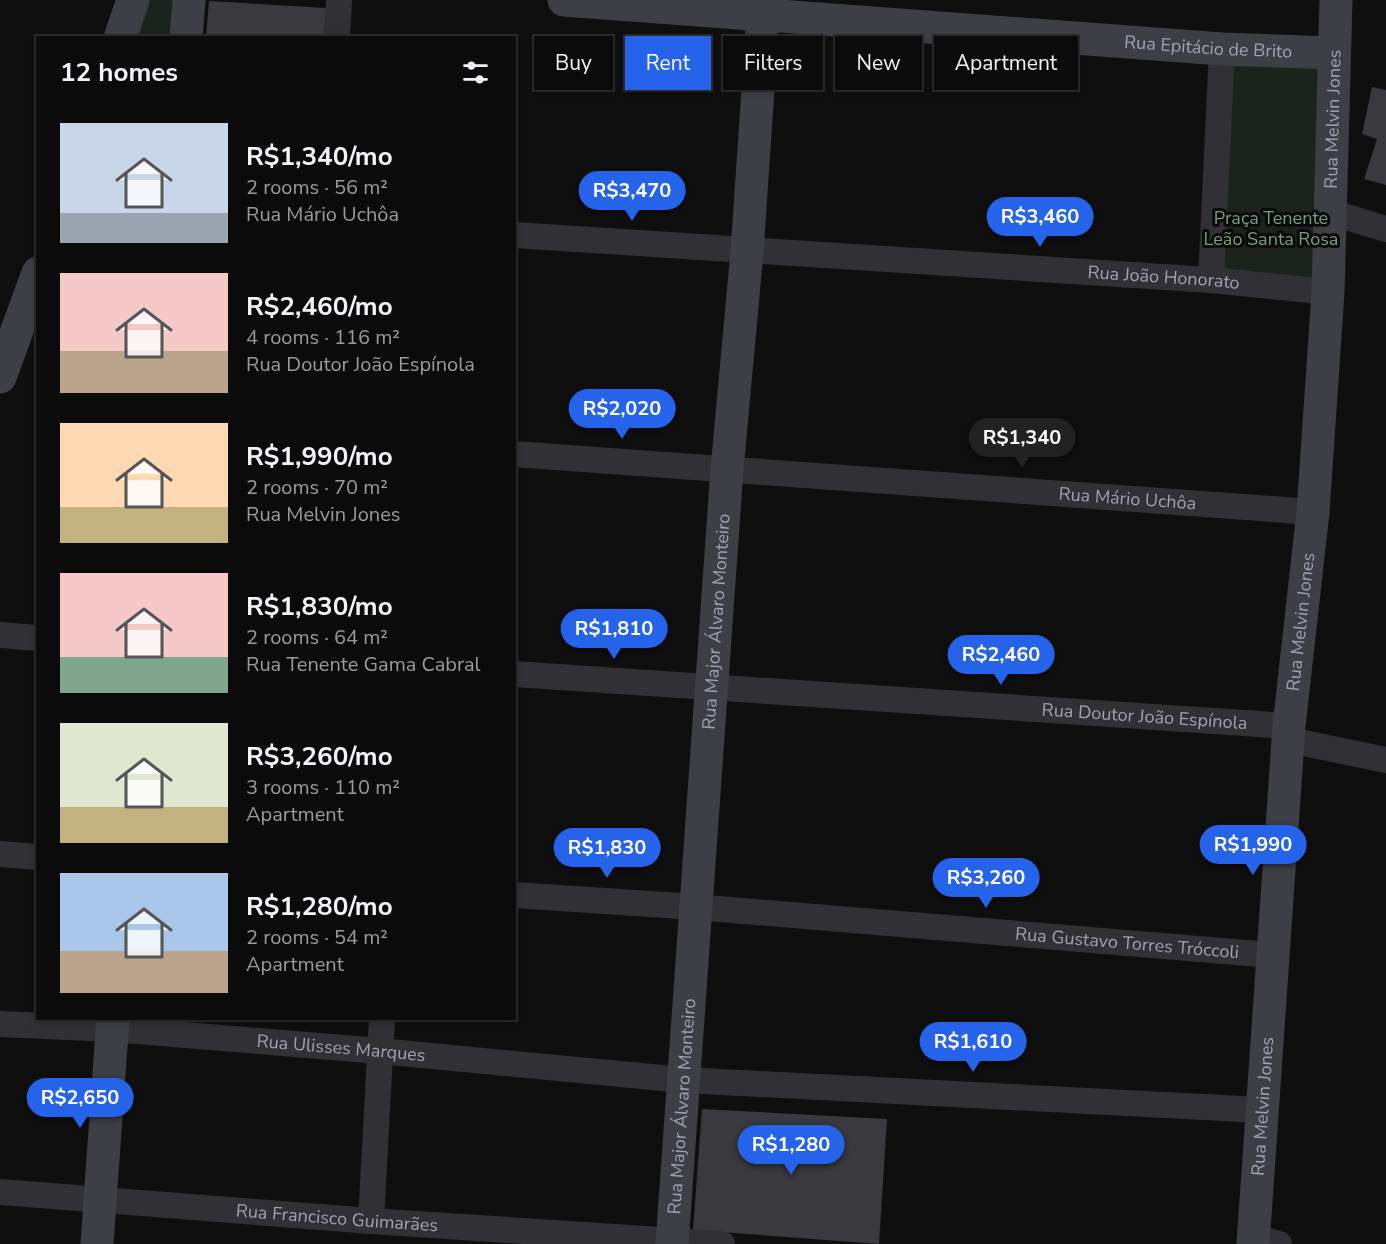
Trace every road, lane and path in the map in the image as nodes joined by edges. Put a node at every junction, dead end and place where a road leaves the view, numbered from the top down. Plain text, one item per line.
1 (134, 0) edge
2 (189, 0) edge
3 (339, 0) edge
4 (564, 0) edge
5 (1336, 0) edge
6 (763, 8) edge
7 (121, 36) edge
8 (186, 36) edge
9 (337, 36) edge
10 (1222, 49) junction
11 (1333, 53) junction
12 (1330, 212) junction
13 (1386, 229) edge
14 (516, 235) edge
15 (747, 252) junction
16 (36, 278) edge
17 (1211, 280) junction
18 (1328, 292) junction
19 (0, 377) edge
20 (516, 454) edge
21 (727, 469) junction
22 (1313, 512) junction
23 (0, 635) edge
24 (36, 638) edge
25 (516, 674) edge
26 (711, 689) junction
27 (1289, 733) junction
28 (1386, 760) edge
29 (0, 854) edge
30 (36, 857) edge
31 (516, 895) edge
32 (696, 907) junction
33 (1272, 955) junction
34 (382, 1020) edge
35 (0, 1024) edge
36 (112, 1024) edge
37 (380, 1051) junction
38 (682, 1080) junction
39 (1261, 1110) junction
40 (0, 1192) edge
41 (100, 1198) junction
42 (371, 1221) junction
43 (1262, 1241) edge
44 (672, 1242) edge
45 (97, 1244) edge
46 (722, 1244) edge

1 - 7 street
2 - 8 street
3 - 9 street
4 - 6 street, Rua Epitácio de Brito
5 - 11 street, Rua Melvin Jones
6 - 10 street, Rua Epitácio de Brito
6 - 15 street, Rua Major Álvaro Monteiro
10 - 11 street, Rua Epitácio de Brito
10 - 17 street
11 - 12 street, Rua Melvin Jones
12 - 13 street
12 - 18 street, Rua Melvin Jones
14 - 15 street, Rua João Honorato
15 - 17 street, Rua João Honorato
15 - 21 street, Rua Major Álvaro Monteiro
16 - 19 street
17 - 18 street, Rua João Honorato
18 - 22 street, Rua Melvin Jones
20 - 21 street, Rua Mário Uchôa
21 - 22 street, Rua Mário Uchôa
21 - 26 street, Rua Major Álvaro Monteiro
22 - 27 street, Rua Melvin Jones
23 - 24 street
25 - 26 street, Rua Doutor João Espínola
26 - 27 street, Rua Doutor João Espínola
26 - 32 street, Rua Major Álvaro Monteiro
27 - 28 street, Rua Doutor João Espínola
27 - 33 street, Rua Melvin Jones
29 - 30 street
31 - 32 street, Rua Gustavo Torres Tróccoli
32 - 33 street, Rua Gustavo Torres Tróccoli
32 - 38 street, Rua Major Álvaro Monteiro
33 - 39 street, Rua Melvin Jones
34 - 37 street
35 - 36 street, Rua Ulisses Marques
36 - 37 street, Rua Ulisses Marques
36 - 41 street
37 - 38 street, Rua Ulisses Marques
37 - 42 street
38 - 39 street, Rua Ulisses Marques
38 - 44 street, Rua Major Álvaro Monteiro
39 - 43 street, Rua Melvin Jones
40 - 41 street, Rua Francisco Guimarães
41 - 42 street, Rua Francisco Guimarães
41 - 45 street
42 - 44 street, Rua Francisco Guimarães
44 - 46 street, Rua Francisco Guimarães

